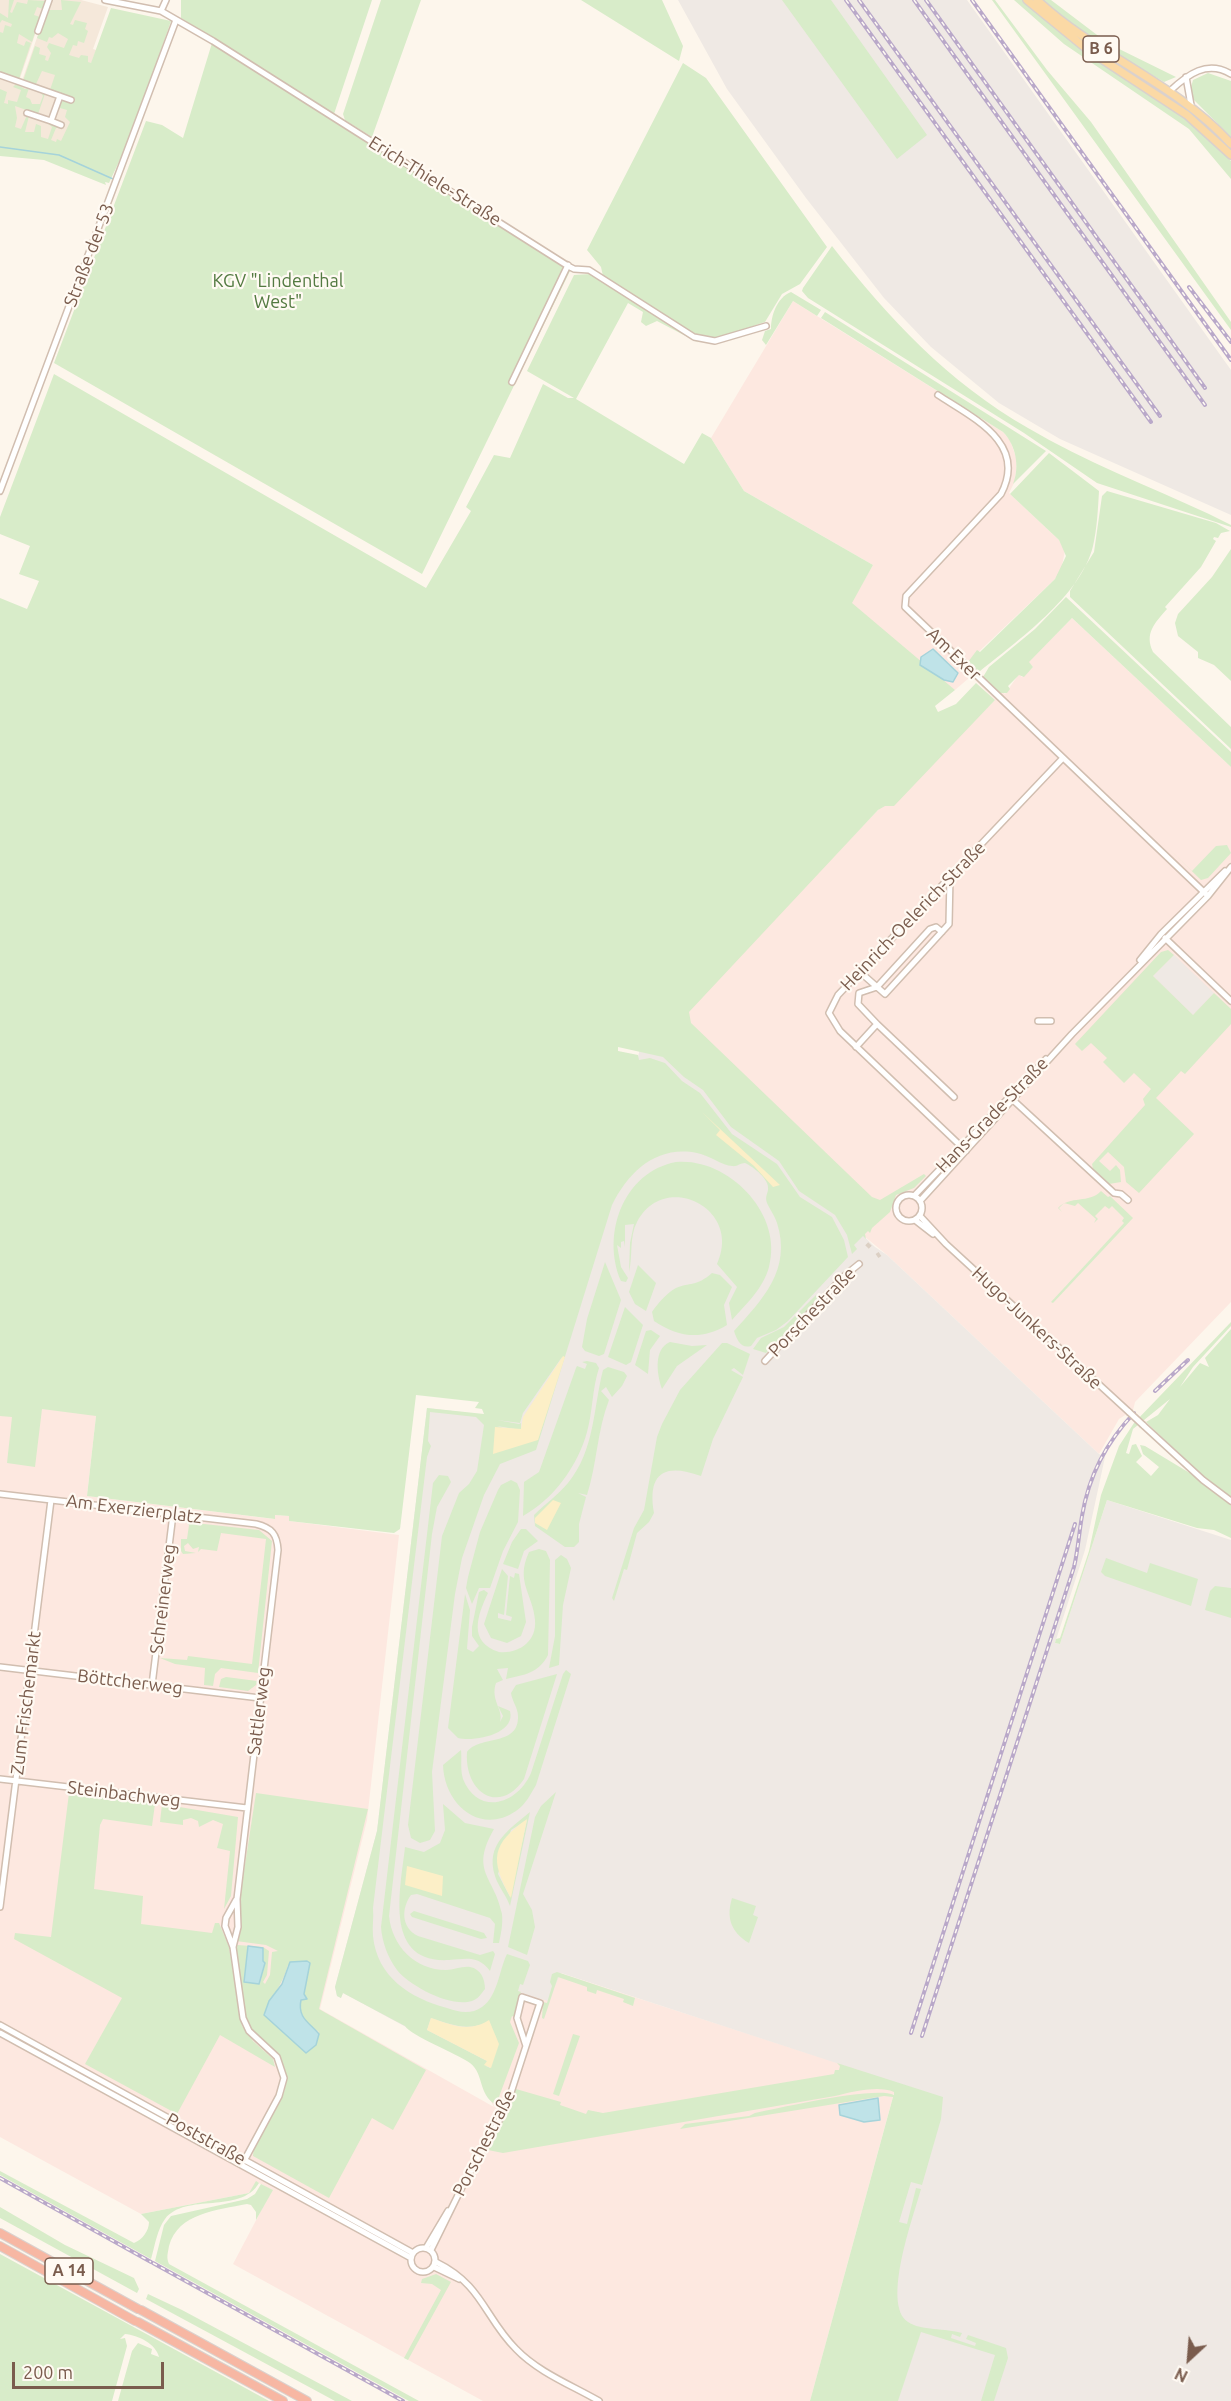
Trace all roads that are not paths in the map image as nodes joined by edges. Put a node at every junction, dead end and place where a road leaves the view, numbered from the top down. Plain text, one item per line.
1 (49, 0) edge
2 (105, 0) edge
3 (166, 0) edge
4 (1027, 0) edge
5 (1037, 0) edge
6 (114, 1) edge
7 (161, 11) junction
8 (176, 20) junction
9 (38, 31) dead end
10 (1231, 74) edge
11 (0, 75) edge
12 (1186, 77) junction
13 (1170, 91) junction
14 (60, 96) junction
15 (1165, 98) junction
16 (71, 100) dead end
17 (1191, 105) junction
18 (27, 113) dead end
19 (51, 121) junction
20 (62, 125) dead end
21 (1231, 144) edge
22 (1231, 155) edge
23 (568, 266) junction
24 (766, 326) dead end
25 (512, 382) dead end
26 (938, 396) dead end
27 (0, 490) edge
28 (1062, 759) junction
29 (1231, 866) edge
30 (950, 877) junction
31 (1203, 891) junction
32 (1208, 896) junction
33 (942, 932) junction
34 (1161, 934) junction
35 (1166, 939) junction
36 (860, 972) junction
37 (1128, 975) junction
38 (877, 987) junction
39 (1231, 1001) edge
40 (1038, 1021) dead end
41 (1052, 1022) dead end
42 (877, 1024) junction
43 (1072, 1034) junction
44 (856, 1047) junction
45 (1008, 1096) junction
46 (954, 1097) dead end
47 (1014, 1101) junction
48 (961, 1146) junction
49 (966, 1151) junction
50 (914, 1196) junction
51 (1128, 1200) dead end
52 (920, 1201) junction
53 (917, 1218) junction
54 (859, 1264) dead end
55 (765, 1361) dead end
56 (0, 1494) edge
57 (51, 1500) junction
58 (1231, 1501) edge
59 (174, 1514) junction
60 (267, 1527) joint
61 (0, 1667) edge
62 (30, 1671) junction
63 (152, 1685) junction
64 (260, 1698) junction
65 (0, 1779) edge
66 (17, 1781) junction
67 (247, 1808) junction
68 (237, 1899) junction
69 (0, 1907) edge
70 (228, 1914) junction
71 (237, 1916) junction
72 (228, 1931) junction
73 (236, 1931) junction
74 (232, 1947) junction
75 (0, 2025) edge
76 (0, 2033) edge
77 (526, 2046) junction
78 (84, 2075) junction
79 (243, 2163) junction
80 (0, 2233) edge
81 (0, 2246) edge
82 (428, 2249) junction
83 (412, 2256) junction
84 (435, 2264) junction
85 (283, 2401) edge
86 (307, 2401) edge
87 (598, 2401) edge

1 - 9 street
2 - 6 street, Erich-Thiele-Straße
3 - 7 street
4 - 15 main road, B 6
5 - 13 main road, B 6
6 - 7 street, Erich-Thiele-Straße
7 - 8 street, Erich-Thiele-Straße
8 - 23 street, Erich-Thiele-Straße
8 - 27 street, Straße der 53
10 - 12 street
11 - 14 street
12 - 13 street
12 - 17 street
13 - 15 main road
13 - 17 main road, B 6
14 - 16 street
14 - 19 street
15 - 22 main road, B 6
17 - 21 main road, B 6
18 - 19 street
19 - 20 street
23 - 24 street, Erich-Thiele-Straße
23 - 25 street
26 - 28 street, Am Exer
28 - 30 street, Heinrich-Oelerich-Straße
28 - 31 street, Am Exer
29 - 31 street, Hans-Grade-Straße
29 - 32 street, Hans-Grade-Straße
30 - 33 street
30 - 36 street, Heinrich-Oelerich-Straße
31 - 32 street, Am Exer
31 - 34 street, Hans-Grade-Straße
32 - 35 street, Hans-Grade-Straße
33 - 38 street
33 - 38 street
34 - 35 street
34 - 37 street, Hans-Grade-Straße
35 - 37 street, Hans-Grade-Straße
35 - 39 street
36 - 38 street
36 - 44 street, Heinrich-Oelerich-Straße
37 - 43 street, Hans-Grade-Straße
38 - 42 street
40 - 41 street
42 - 44 street
42 - 46 street
43 - 45 street, Hans-Grade-Straße
43 - 47 street, Hans-Grade-Straße
44 - 48 street, Heinrich-Oelerich-Straße
45 - 47 street
45 - 48 street, Hans-Grade-Straße
47 - 49 street, Hans-Grade-Straße
47 - 51 street
48 - 49 street, Heinrich-Oelerich-Straße
48 - 50 street, Hans-Grade-Straße
49 - 52 street, Hans-Grade-Straße
50 - 52 street
50 - 53 street
52 - 53 street
53 - 58 street, Hugo-Junkers-Straße, bridge
54 - 55 street, Porschestraße
56 - 57 street, Am Exerzierplatz
57 - 59 street, Am Exerzierplatz
57 - 62 street, Zum Frischemarkt
59 - 60 street, Am Exerzierplatz
59 - 63 street, Schreinerweg
60 - 64 street, Sattlerweg
61 - 62 street, Böttcherweg
62 - 63 street, Böttcherweg
62 - 66 street, Zum Frischemarkt
63 - 64 street, Böttcherweg
64 - 67 street, Sattlerweg
65 - 66 street, Steinbachweg
66 - 67 street, Steinbachweg
66 - 69 street, Zum Frischemarkt
67 - 68 street, Sattlerweg
68 - 70 street, Sattlerweg
68 - 71 street, Sattlerweg
70 - 71 street
70 - 72 street, Sattlerweg
71 - 73 street, Sattlerweg
72 - 73 street
72 - 74 street, Sattlerweg
73 - 74 street, Sattlerweg
74 - 79 street, Sattlerweg
75 - 78 street, Poststraße
76 - 78 street, Poststraße
77 - 77 street, Porschestraße
77 - 82 street, Porschestraße
78 - 79 street, Poststraße
79 - 83 street, Poststraße
80 - 86 highway, A 14
81 - 85 highway, A 14
82 - 83 street
82 - 84 street
83 - 84 street, Poststraße
84 - 87 street, Poststraße

